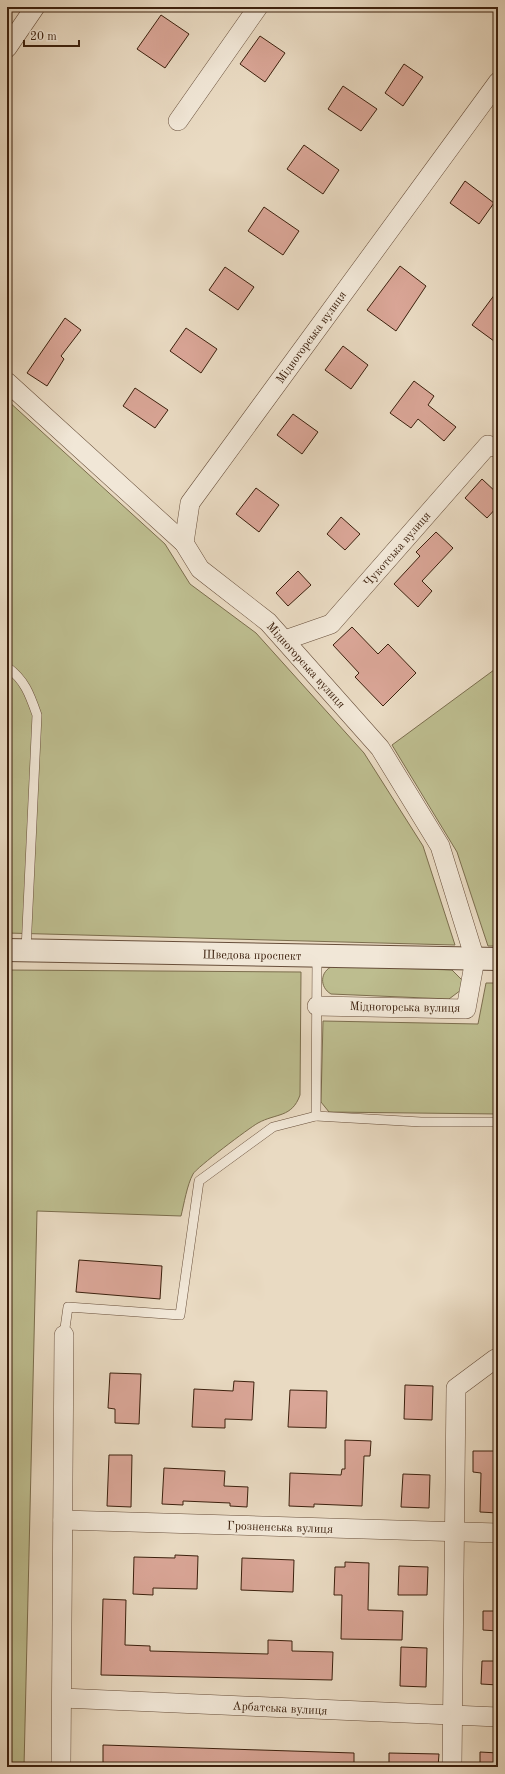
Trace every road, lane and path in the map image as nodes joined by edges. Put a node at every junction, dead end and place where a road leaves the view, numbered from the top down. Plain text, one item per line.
1 (35, 7) edge
2 (258, 7) edge
3 (7, 48) edge
4 (498, 82) edge
5 (178, 121) dead end
6 (7, 382) edge
7 (498, 448) edge
8 (184, 543) junction
9 (284, 640) junction
10 (7, 667) edge
11 (16, 950) edge
12 (317, 956) junction
13 (475, 959) junction
14 (498, 959) edge
15 (317, 1006) junction
16 (316, 1116) junction
17 (498, 1122) edge
18 (64, 1335) joint
19 (498, 1359) edge
20 (63, 1520) junction
21 (455, 1532) junction
22 (498, 1533) edge
23 (62, 1698) junction
24 (452, 1716) junction
25 (498, 1717) edge
26 (61, 1767) edge
27 (452, 1767) edge

1 - 3 street
2 - 5 street
4 - 8 street, Мідногорська вулиця
6 - 8 street
7 - 9 street, Чукотська вулиця
8 - 9 street, Мідногорська вулиця
9 - 13 street, Мідногорська вулиця
10 - 11 lane
11 - 12 street, Шведова проспект
12 - 13 street, Шведова проспект
12 - 15 lane
13 - 14 street, Шведова проспект
13 - 15 street, Мідногорська вулиця
15 - 16 lane
16 - 17 lane
16 - 18 lane
18 - 20 street
19 - 21 street
20 - 21 street, Грозненська вулиця
20 - 23 street
21 - 22 street, Грозненська вулиця
21 - 24 street
23 - 24 street, Арбатська вулиця
23 - 26 street
24 - 25 street, Арбатська вулиця
24 - 27 street

